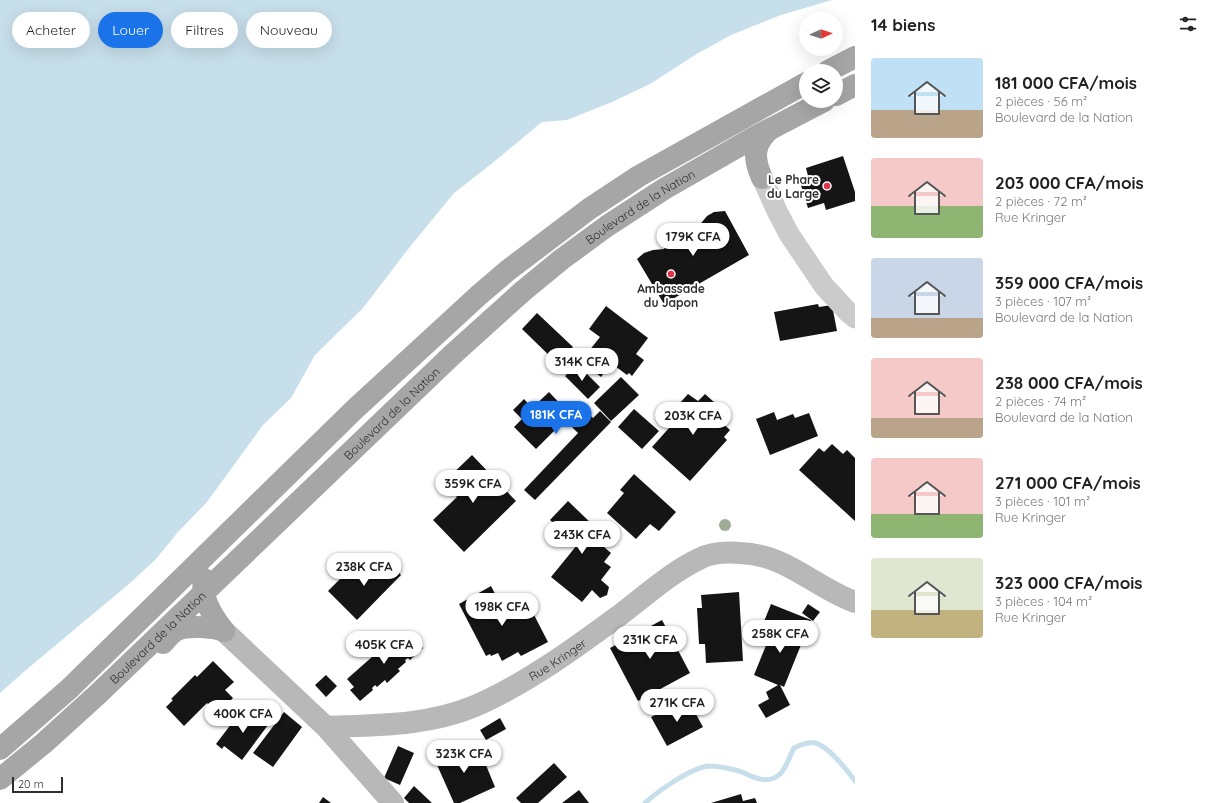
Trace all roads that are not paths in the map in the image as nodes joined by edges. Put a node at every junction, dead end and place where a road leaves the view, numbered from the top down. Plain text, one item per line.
1 (855, 56) edge
2 (841, 64) edge
3 (855, 85) edge
4 (799, 87) edge
5 (843, 91) edge
6 (811, 108) edge
7 (772, 128) junction
8 (718, 158) junction
9 (762, 178) junction
10 (855, 318) edge
11 (355, 410) junction
12 (222, 576) junction
13 (204, 592) junction
14 (855, 602) edge
15 (188, 608) junction
16 (150, 611) junction
17 (224, 630) junction
18 (326, 727) junction
19 (44, 743) junction
20 (0, 749) edge
21 (0, 779) edge
22 (393, 803) edge

1 - 2 main road
3 - 5 main road
4 - 11 main road, Boulevard de la Nation
6 - 7 main road, Boulevard de la Nation
7 - 8 main road, Boulevard de la Nation
7 - 9 main road
8 - 9 main road
8 - 12 main road, Boulevard de la Nation
9 - 10 street
11 - 13 main road
11 - 16 main road, Boulevard de la Nation
12 - 13 main road, Boulevard de la Nation
12 - 17 main road
13 - 15 main road, Boulevard de la Nation
13 - 17 main road
14 - 18 street, Rue Kringer
15 - 16 main road
15 - 17 main road
15 - 19 main road, Boulevard de la Nation
16 - 20 main road, Boulevard de la Nation
17 - 18 street
17 - 19 main road
18 - 22 street
19 - 21 main road, Boulevard de la Nation

